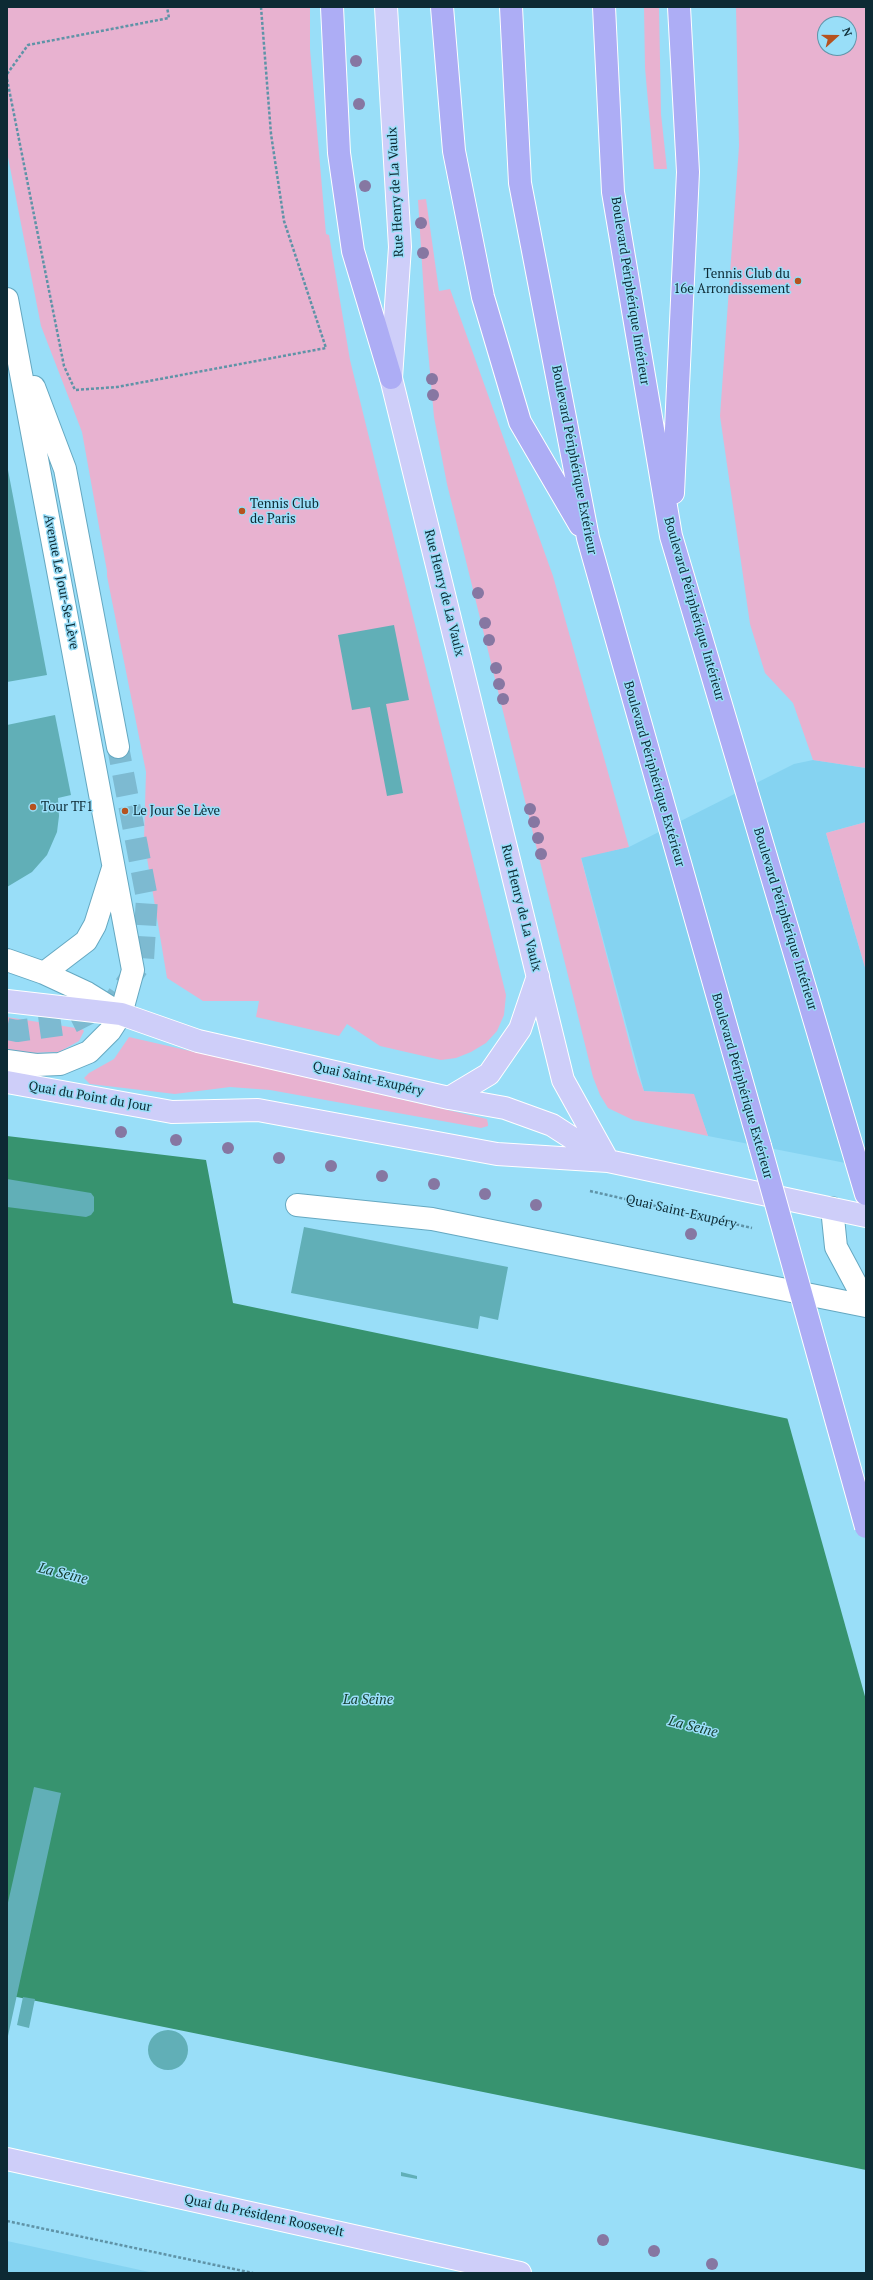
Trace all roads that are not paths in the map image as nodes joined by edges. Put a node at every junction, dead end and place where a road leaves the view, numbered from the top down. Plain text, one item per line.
1 (332, 7) edge
2 (386, 7) edge
3 (442, 7) edge
4 (511, 7) edge
5 (604, 7) edge
6 (679, 7) edge
7 (7, 299) edge
8 (13, 330) junction
9 (391, 378) junction
10 (671, 536) junction
11 (588, 538) junction
12 (118, 747) tunnel mouth
13 (114, 865) junction
14 (7, 960) edge
15 (44, 973) junction
16 (538, 976) junction
17 (7, 1001) edge
18 (121, 1014) junction
19 (7, 1061) edge
20 (7, 1082) edge
21 (448, 1098) junction
22 (172, 1112) joint
23 (608, 1161) junction
24 (866, 1194) edge
25 (297, 1205) dead end
26 (832, 1208) junction
27 (866, 1216) edge
28 (866, 1304) edge
29 (866, 1527) edge
30 (7, 2159) edge
31 (520, 2273) edge

1 - 9 highway
2 - 9 main road, Rue Henry de La Vaulx
3 - 11 highway
4 - 11 highway, Boulevard Périphérique Extérieur
5 - 10 highway, Boulevard Périphérique Intérieur
6 - 10 highway
7 - 8 street, Avenue Le Jour-Se-Lève
8 - 12 street
8 - 13 street, Avenue Le Jour-Se-Lève
9 - 16 main road, Rue Henry de La Vaulx
10 - 24 highway, Boulevard Périphérique Intérieur
11 - 29 highway, Boulevard Périphérique Extérieur, bridge
13 - 15 street, Avenue Le Jour-Se-Lève
13 - 18 street, Avenue Le Jour-Se-Lève
14 - 15 street
15 - 18 street
16 - 21 main road
16 - 23 main road, Rue Henry de La Vaulx
17 - 18 main road
18 - 19 street, Avenue Le Jour-Se-Lève
18 - 21 main road, Quai Saint-Exupéry
20 - 22 main road, Quai du Point du Jour
21 - 23 main road, Quai Saint-Exupéry
22 - 23 main road, Quai Saint-Exupéry
23 - 26 main road, Quai Saint-Exupéry
25 - 28 street
26 - 27 main road, Quai Saint-Exupéry
26 - 28 street
30 - 31 main road, Quai du Président Roosevelt

